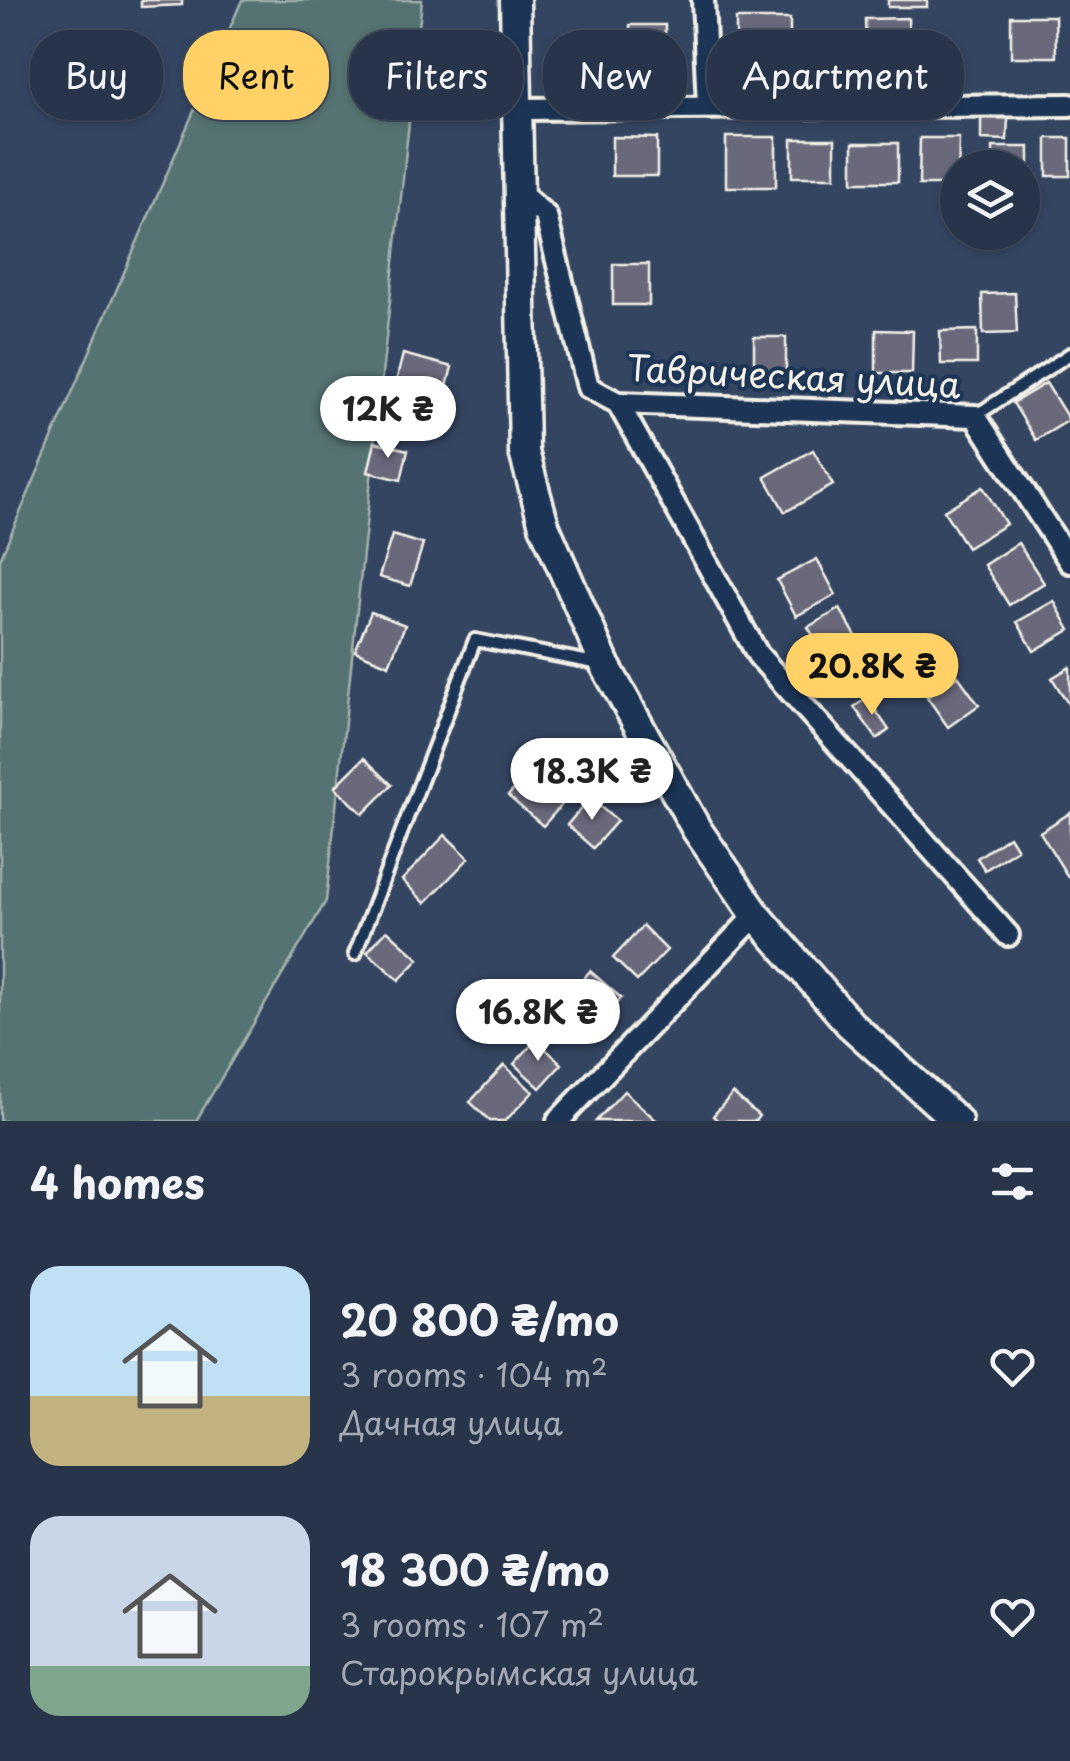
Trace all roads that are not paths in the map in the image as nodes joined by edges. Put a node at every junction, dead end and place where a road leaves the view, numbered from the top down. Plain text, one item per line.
1 (515, 0) edge
2 (703, 0) edge
3 (516, 30) edge
4 (707, 84) edge
5 (707, 105) edge
6 (964, 105) edge
7 (1070, 105) edge
8 (523, 109) edge
9 (518, 120) edge
10 (522, 194) junction
11 (1070, 354) edge
12 (618, 403) junction
13 (975, 416) junction
14 (1070, 562) edge
15 (605, 665) junction
16 (756, 914) junction
17 (1008, 935) dead end
18 (354, 954) dead end
19 (558, 1121) edge
20 (957, 1121) edge

1 - 3 main road
2 - 4 street
5 - 8 street
6 - 7 street
9 - 10 main road
10 - 12 street, Таврическая улица
10 - 15 main road
11 - 13 lane
12 - 13 street, Таврическая улица
12 - 17 street
13 - 14 street, Таврическая улица
15 - 16 main road
15 - 18 lane
16 - 19 street
16 - 20 main road

